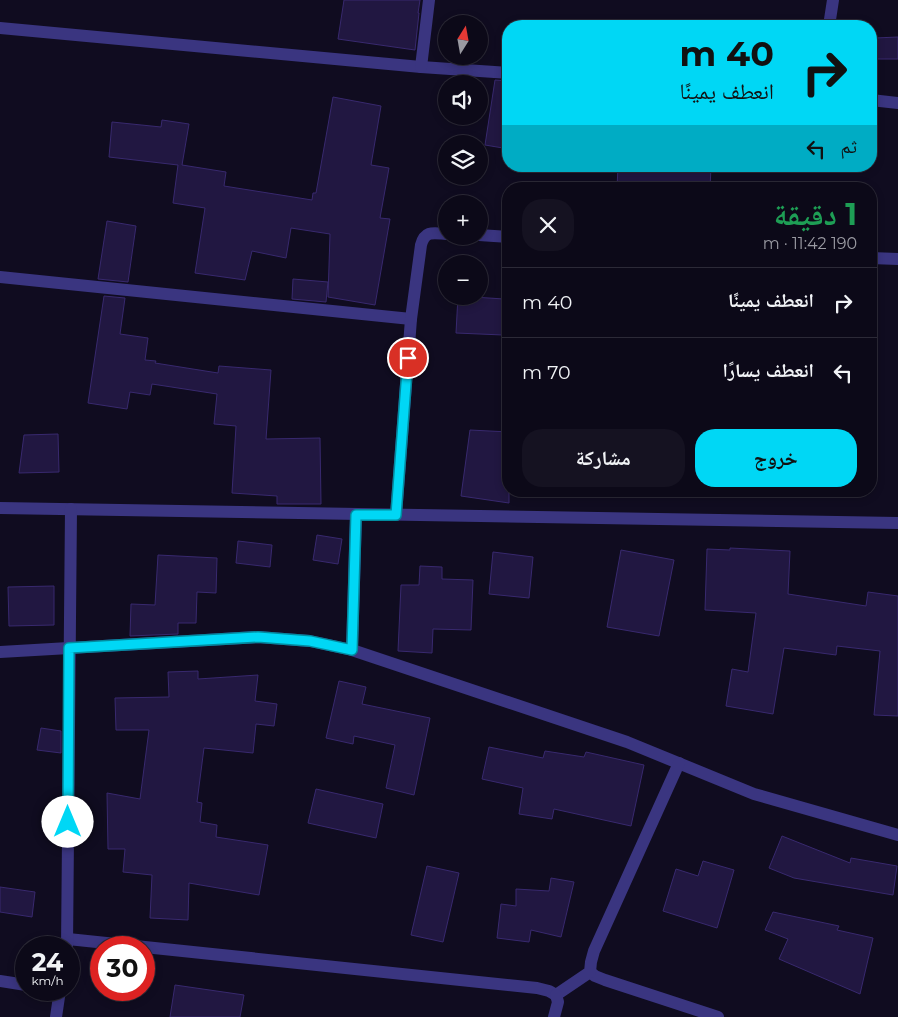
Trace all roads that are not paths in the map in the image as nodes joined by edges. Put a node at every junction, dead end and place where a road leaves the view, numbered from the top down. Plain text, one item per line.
1 (428, 0) edge
2 (833, 0) edge
3 (830, 20) edge
4 (0, 28) edge
5 (420, 67) junction
6 (502, 73) edge
7 (877, 101) edge
8 (898, 103) edge
9 (438, 233) edge
10 (488, 236) edge
11 (502, 237) edge
12 (877, 258) edge
13 (898, 259) edge
14 (0, 278) edge
15 (411, 319) junction
16 (0, 508) edge
17 (71, 509) junction
18 (356, 515) junction
19 (396, 515) junction
20 (898, 523) edge
21 (69, 648) junction
22 (352, 650) junction
23 (0, 652) edge
24 (679, 763) junction
25 (898, 835) edge
26 (68, 936) edge
27 (80, 944) edge
28 (590, 972) junction
29 (0, 981) edge
30 (15, 983) edge
31 (556, 994) junction
32 (57, 1001) edge
33 (56, 1017) edge
34 (554, 1017) edge
35 (718, 1017) edge

1 - 5 street
2 - 3 street
4 - 5 street
5 - 6 street
7 - 8 street
9 - 15 street
10 - 11 street
12 - 13 street
14 - 15 street
15 - 19 street
16 - 17 street
17 - 18 street
17 - 21 street
18 - 19 street
18 - 22 street
19 - 20 street
21 - 22 street
21 - 23 street
21 - 26 street
22 - 24 street
24 - 25 street
24 - 28 street
27 - 31 street
28 - 31 street
28 - 35 street
29 - 30 street
31 - 34 street
32 - 33 street

